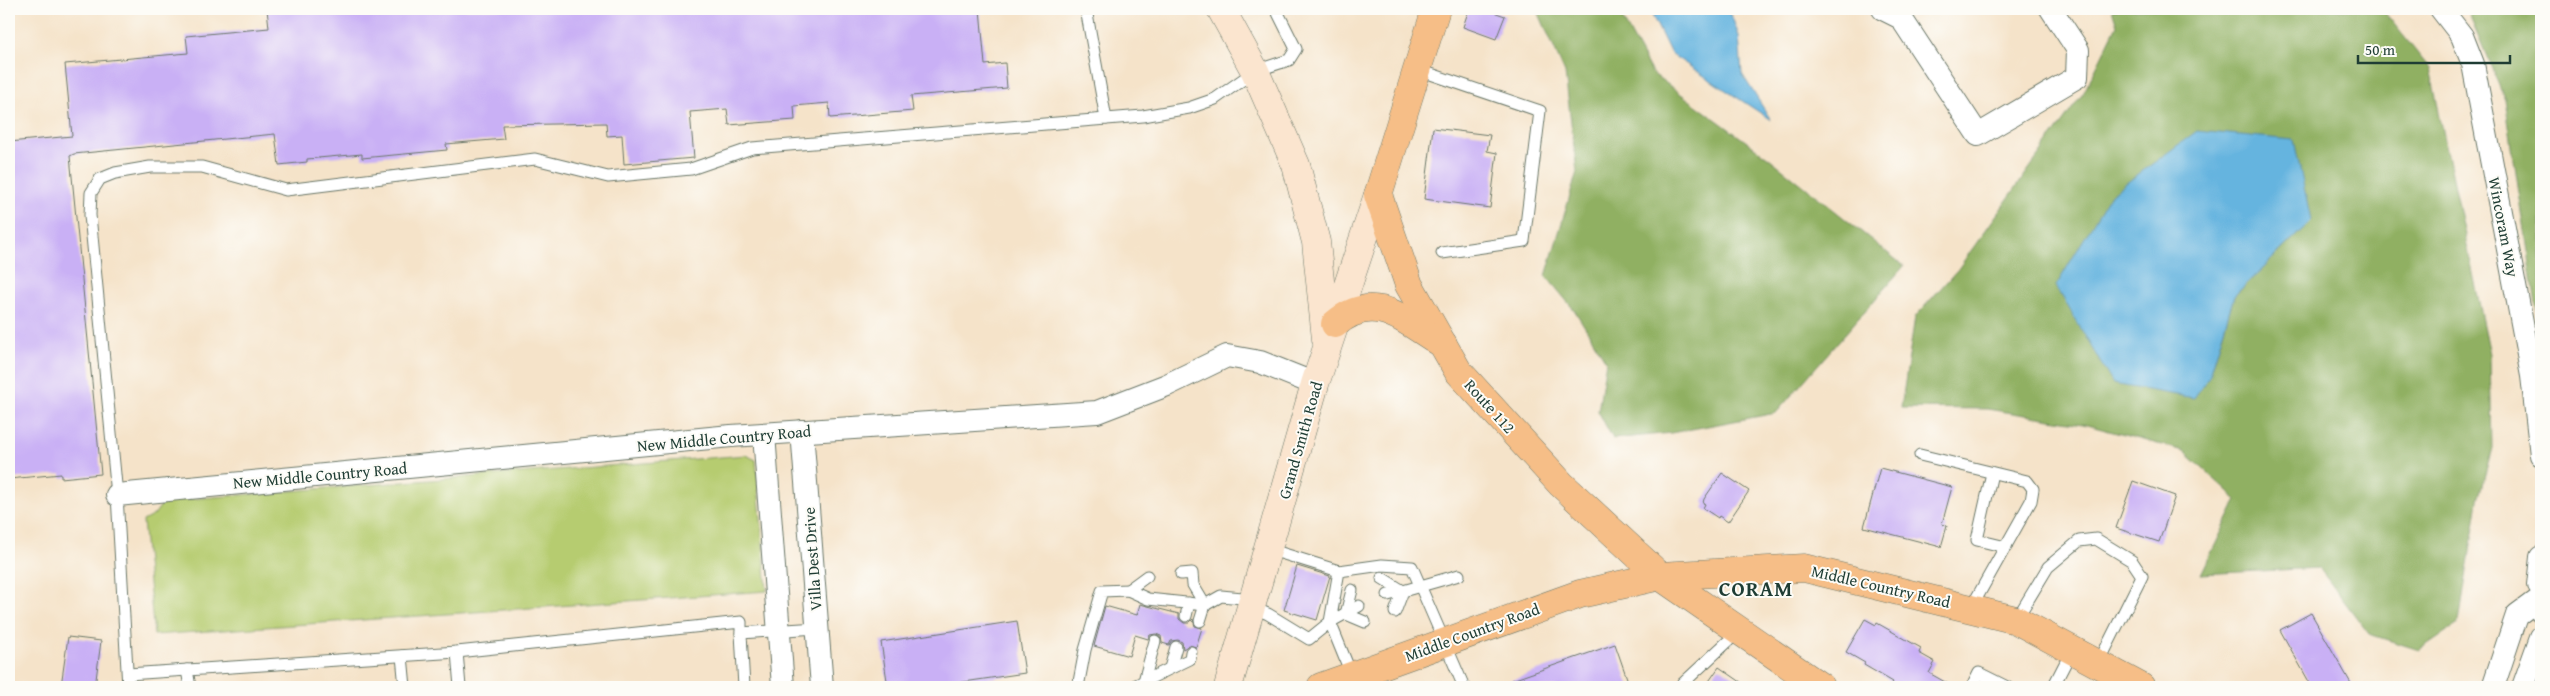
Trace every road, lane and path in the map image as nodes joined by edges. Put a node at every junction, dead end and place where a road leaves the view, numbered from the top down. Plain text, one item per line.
1 (1086, 9) edge
2 (1221, 9) edge
3 (1276, 9) edge
4 (1436, 9) edge
5 (1883, 9) edge
6 (2051, 9) edge
7 (2441, 9) edge
8 (1416, 69) junction
9 (1255, 70) junction
10 (1106, 119) junction
11 (1378, 194) junction
12 (1442, 254) dead end
13 (1331, 336) junction
14 (1444, 345) junction
15 (1315, 384) junction
16 (802, 431) junction
17 (764, 434) junction
18 (1920, 455) dead end
19 (2541, 455) edge
20 (1992, 473) junction
21 (117, 495) junction
22 (2006, 547) junction
23 (1268, 549) junction
24 (2541, 557) edge
25 (1339, 571) junction
26 (1459, 575) dead end
27 (1147, 576) dead end
28 (1660, 576) junction
29 (1382, 578) dead end
30 (1186, 582) dead end
31 (1421, 586) junction
32 (1149, 588) dead end
33 (1128, 590) junction
34 (1352, 590) dead end
35 (1404, 591) junction
36 (1388, 595) dead end
37 (2539, 596) edge
38 (1189, 603) junction
39 (1252, 603) junction
40 (1205, 605) junction
41 (1359, 606) dead end
42 (1971, 608) junction
43 (1395, 612) dead end
44 (1346, 614) junction
45 (1186, 616) dead end
46 (2016, 620) junction
47 (1200, 621) dead end
48 (1330, 622) junction
49 (1365, 622) dead end
50 (817, 628) junction
51 (778, 630) junction
52 (1739, 631) junction
53 (741, 633) junction
54 (2541, 637) edge
55 (1155, 641) dead end
56 (1444, 641) junction
57 (1176, 647) dead end
58 (2072, 650) junction
59 (457, 652) junction
60 (1192, 652) dead end
61 (402, 656) junction
62 (2098, 664) junction
63 (1170, 668) junction
64 (187, 670) junction
65 (128, 674) junction
66 (1365, 677) edge
67 (1144, 681) junction
68 (128, 687) edge
69 (190, 687) edge
70 (405, 687) edge
71 (460, 687) edge
72 (744, 687) edge
73 (783, 687) edge
74 (822, 687) edge
75 (1078, 687) edge
76 (1132, 687) edge
77 (1228, 687) edge
78 (1321, 687) edge
79 (1464, 687) edge
80 (1679, 687) edge
81 (1821, 687) edge
82 (1972, 687) edge
83 (2007, 687) edge
84 (2053, 687) edge
85 (2141, 687) edge
86 (2493, 687) edge
87 (2523, 687) edge

1 - 10 lane
2 - 9 main road
3 - 9 lane
4 - 8 main road
5 - 6 street
7 - 19 street, Wincoram Way
8 - 11 main road
8 - 12 lane
9 - 10 lane
9 - 13 main road
10 - 21 lane
11 - 13 main road, Grand Smith Road
11 - 14 main road, Route 112
13 - 14 main road
13 - 15 main road, Grand Smith Road
14 - 28 main road, Route 112
15 - 16 street, New Middle Country Road
15 - 23 main road, Grand Smith Road
16 - 17 street, New Middle Country Road
16 - 50 street, Villa Dest Drive
17 - 21 street, New Middle Country Road
17 - 51 street
18 - 20 lane
20 - 22 lane
20 - 22 lane
21 - 65 lane
22 - 42 lane
23 - 25 lane
23 - 39 main road, Grand Smith Road
24 - 37 street
25 - 31 lane
25 - 48 lane
26 - 31 lane
27 - 33 lane
28 - 42 main road, Middle Country Road
28 - 52 main road, Route 112
28 - 56 main road, Middle Country Road
29 - 35 lane
30 - 40 lane
31 - 35 lane
31 - 56 lane
32 - 33 lane
33 - 38 lane
33 - 75 lane
34 - 44 lane
35 - 36 lane
35 - 43 lane
37 - 86 street
38 - 40 lane
38 - 45 lane
39 - 40 lane
39 - 48 lane
39 - 77 main road, Grand Smith Road
40 - 47 lane
41 - 44 lane
42 - 46 main road, Middle Country Road
44 - 48 lane
44 - 49 lane
46 - 58 main road, Middle Country Road
46 - 62 lane
48 - 66 lane
50 - 51 lane
50 - 74 street, Villa Dest Drive
51 - 53 lane
51 - 73 street
52 - 80 lane
52 - 81 main road, Route 112
53 - 59 lane
53 - 72 lane
54 - 87 street
55 - 67 lane
56 - 66 main road, Middle Country Road
56 - 79 lane
57 - 63 lane
58 - 62 main road, Middle Country Road
58 - 84 lane
59 - 61 lane
59 - 71 lane
60 - 63 lane
61 - 64 lane
61 - 70 lane
62 - 85 main road, Middle Country Road
63 - 67 lane
64 - 65 lane
64 - 69 lane
65 - 68 lane
66 - 78 main road, Middle Country Road
67 - 76 lane
82 - 83 lane

